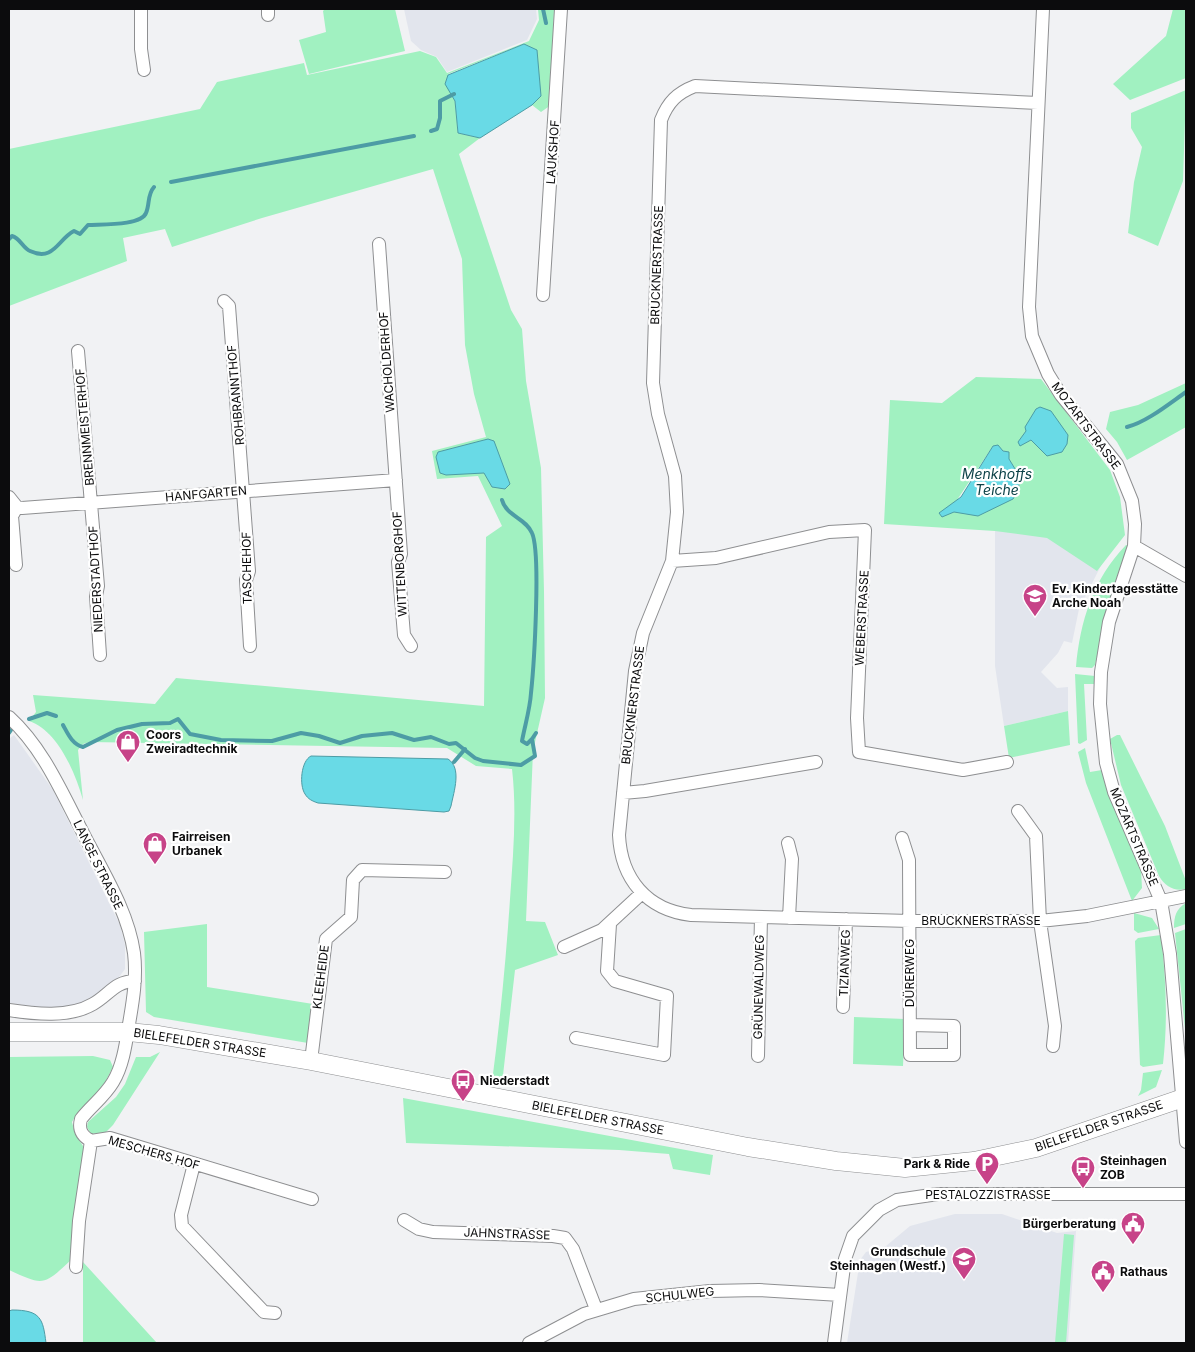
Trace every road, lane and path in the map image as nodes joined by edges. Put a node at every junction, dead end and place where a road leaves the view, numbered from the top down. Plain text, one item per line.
1 (141, 9) edge
2 (561, 9) edge
3 (1043, 9) edge
4 (144, 70) dead end
5 (1038, 103) junction
6 (379, 244) dead end
7 (543, 295) dead end
8 (224, 301) dead end
9 (78, 351) dead end
10 (396, 480) junction
11 (244, 491) junction
12 (13, 502) edge
13 (91, 503) junction
14 (1134, 546) junction
15 (672, 561) junction
16 (16, 565) dead end
17 (1186, 576) edge
18 (250, 646) dead end
19 (411, 646) dead end
20 (100, 655) dead end
21 (9, 717) edge
22 (816, 762) dead end
23 (1007, 762) dead end
24 (623, 793) junction
25 (1018, 811) dead end
26 (902, 838) dead end
27 (788, 843) dead end
28 (445, 872) dead end
29 (642, 893) junction
30 (1186, 896) edge
31 (1161, 902) junction
32 (761, 917) junction
33 (789, 918) junction
34 (846, 920) junction
35 (910, 921) junction
36 (1040, 921) junction
37 (610, 924) junction
38 (564, 947) dead end
39 (135, 981) junction
40 (843, 1007) dead end
41 (9, 1010) edge
42 (910, 1025) dead end
43 (9, 1032) edge
44 (128, 1032) junction
45 (576, 1038) dead end
46 (1053, 1046) dead end
47 (758, 1056) dead end
48 (311, 1061) junction
49 (1184, 1098) edge
50 (91, 1141) junction
51 (1186, 1142) edge
52 (194, 1164) junction
53 (1186, 1194) edge
54 (312, 1199) dead end
55 (404, 1220) dead end
56 (76, 1267) dead end
57 (840, 1295) junction
58 (596, 1309) junction
59 (274, 1313) dead end
60 (529, 1343) edge
61 (834, 1343) edge

1 - 4 street
2 - 7 street, LAUKSHOF
3 - 5 street, MOZARTSTRASSE
5 - 14 street, MOZARTSTRASSE
5 - 15 street, BRUCKNERSTRASSE
6 - 10 street, WACHOLDERHOF
8 - 11 street, ROHBRANNTHOF
9 - 13 street, BRENNMEISTERHOF
10 - 11 street, HANFGARTEN
10 - 19 street, WITTENBORGHOF
11 - 13 street, HANFGARTEN
11 - 18 street, TASCHEHOF
12 - 13 street, HANFGARTEN
12 - 16 street, HANFGARTEN
13 - 20 street, NIEDERSTADTHOF
14 - 17 street
14 - 31 street, MOZARTSTRASSE
15 - 23 street, WEBERSTRASSE
15 - 24 street, BRUCKNERSTRASSE
21 - 39 street, LANGE STRASSE
22 - 24 street
24 - 29 street, BRUCKNERSTRASSE
25 - 36 street
26 - 35 street, DÜRERWEG
27 - 33 street
28 - 48 street, KLEEHEIDE
29 - 32 street, BRUCKNERSTRASSE
29 - 37 street
30 - 31 street, BRUCKNERSTRASSE
31 - 36 street, BRUCKNERSTRASSE
31 - 49 street, MOZARTSTRASSE
32 - 33 street, BRUCKNERSTRASSE
32 - 47 street, GRÜNEWALDWEG
33 - 34 street, BRUCKNERSTRASSE
34 - 35 street, BRUCKNERSTRASSE
34 - 40 street, TIZIANWEG
35 - 36 street, BRUCKNERSTRASSE
35 - 42 street, DÜRERWEG
36 - 46 street
37 - 38 street
37 - 45 street
39 - 41 street
39 - 44 street, LANGE STRASSE
43 - 44 main road, BIELEFELDER STRASSE
44 - 48 main road, BIELEFELDER STRASSE
44 - 50 street, MESCHERS HOF
48 - 49 main road, BIELEFELDER STRASSE
49 - 51 street, MOZARTSTRASSE
50 - 52 street, MESCHERS HOF
50 - 56 street
52 - 54 street, MESCHERS HOF
52 - 59 street
53 - 57 street, PESTALOZZISTRASSE
55 - 58 street, JAHNSTRASSE
57 - 58 street, SCHULWEG
57 - 61 street, PESTALOZZISTRASSE
58 - 60 street, SCHULWEG

